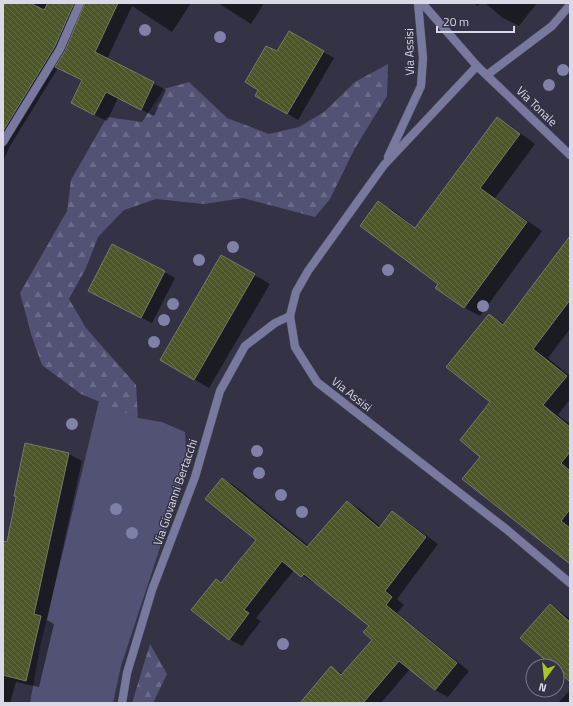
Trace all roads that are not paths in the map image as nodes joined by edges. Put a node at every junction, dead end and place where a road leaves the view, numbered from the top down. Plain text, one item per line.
1 (80, 3) edge
2 (418, 3) edge
3 (422, 3) edge
4 (570, 4) edge
5 (477, 66) junction
6 (487, 75) junction
7 (3, 142) edge
8 (570, 155) edge
9 (384, 165) junction
10 (290, 316) junction
11 (570, 583) edge
12 (122, 703) edge

1 - 7 street
2 - 9 street, Via Assisi
3 - 5 street, Via Tonale
4 - 6 street
5 - 6 street, Via Tonale
5 - 9 street, Via Assisi
6 - 8 street, Via Tonale
9 - 10 street, Via Assisi
10 - 11 street, Via Assisi
10 - 12 street, Via Giovanni Bertacchi

